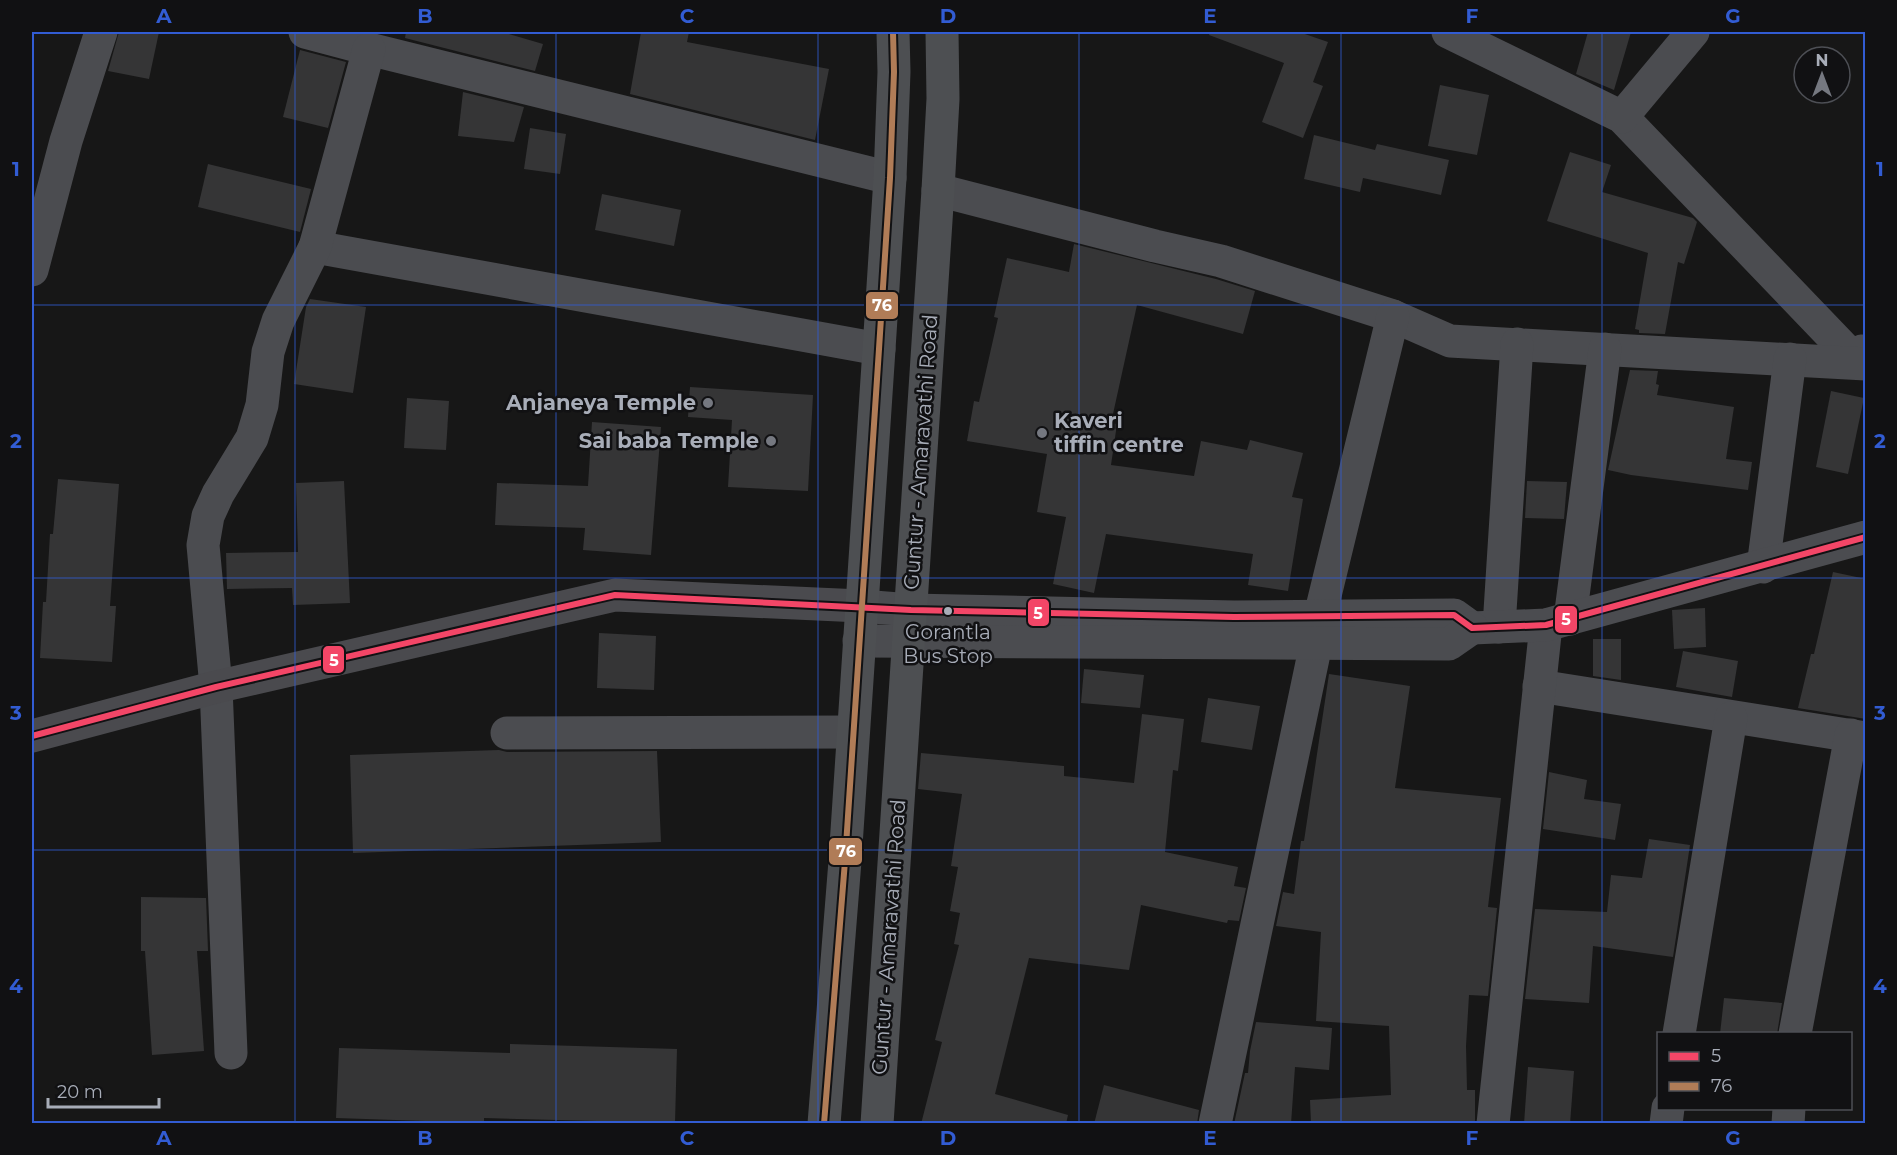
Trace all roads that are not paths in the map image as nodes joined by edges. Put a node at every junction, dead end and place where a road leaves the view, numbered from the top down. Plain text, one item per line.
1 (101, 32) edge
2 (305, 32) edge
3 (893, 32) edge
4 (942, 32) edge
5 (1448, 32) edge
6 (1693, 32) edge
7 (353, 41) edge
8 (1622, 117) junction
9 (890, 178) junction
10 (938, 190) junction
11 (315, 247) junction
12 (32, 270) edge
13 (1393, 316) junction
14 (1517, 344) junction
15 (879, 349) junction
16 (1605, 349) junction
17 (1863, 356) edge
18 (1790, 359) junction
19 (1866, 537) edge
20 (1763, 567) junction
21 (861, 606) junction
22 (1558, 622) junction
23 (910, 625) junction
24 (1485, 628) junction
25 (1318, 630) junction
26 (859, 641) junction
27 (1539, 686) junction
28 (216, 687) junction
29 (1731, 718) junction
30 (852, 732) junction
31 (507, 733) dead end
32 (32, 736) edge
33 (1858, 737) edge
34 (1679, 1032) edge
35 (1795, 1032) edge
36 (231, 1053) dead end
37 (824, 1124) edge
38 (877, 1124) edge
39 (1215, 1124) edge
40 (1494, 1124) edge

1 - 12 street
2 - 7 street
3 - 9 main road
4 - 10 main road, Guntur - Amaravathi Road
5 - 8 street
6 - 8 street
7 - 9 street
7 - 11 street
8 - 17 street
9 - 15 main road
10 - 13 street
10 - 23 main road, Guntur - Amaravathi Road
11 - 15 street
11 - 28 street
13 - 14 street
13 - 25 street
14 - 16 street
14 - 24 street
15 - 21 main road
16 - 18 street
16 - 22 street
17 - 18 street
18 - 20 street
19 - 20 street
20 - 22 street
21 - 23 street
21 - 26 main road
21 - 28 main road
22 - 24 street
22 - 27 street
23 - 25 street
23 - 26 street
23 - 38 main road, Guntur - Amaravathi Road
24 - 25 street
25 - 39 street
26 - 30 main road
27 - 29 street
27 - 40 street
28 - 32 main road
28 - 36 street
29 - 33 street
29 - 34 street
30 - 31 street
30 - 37 main road
33 - 35 street

